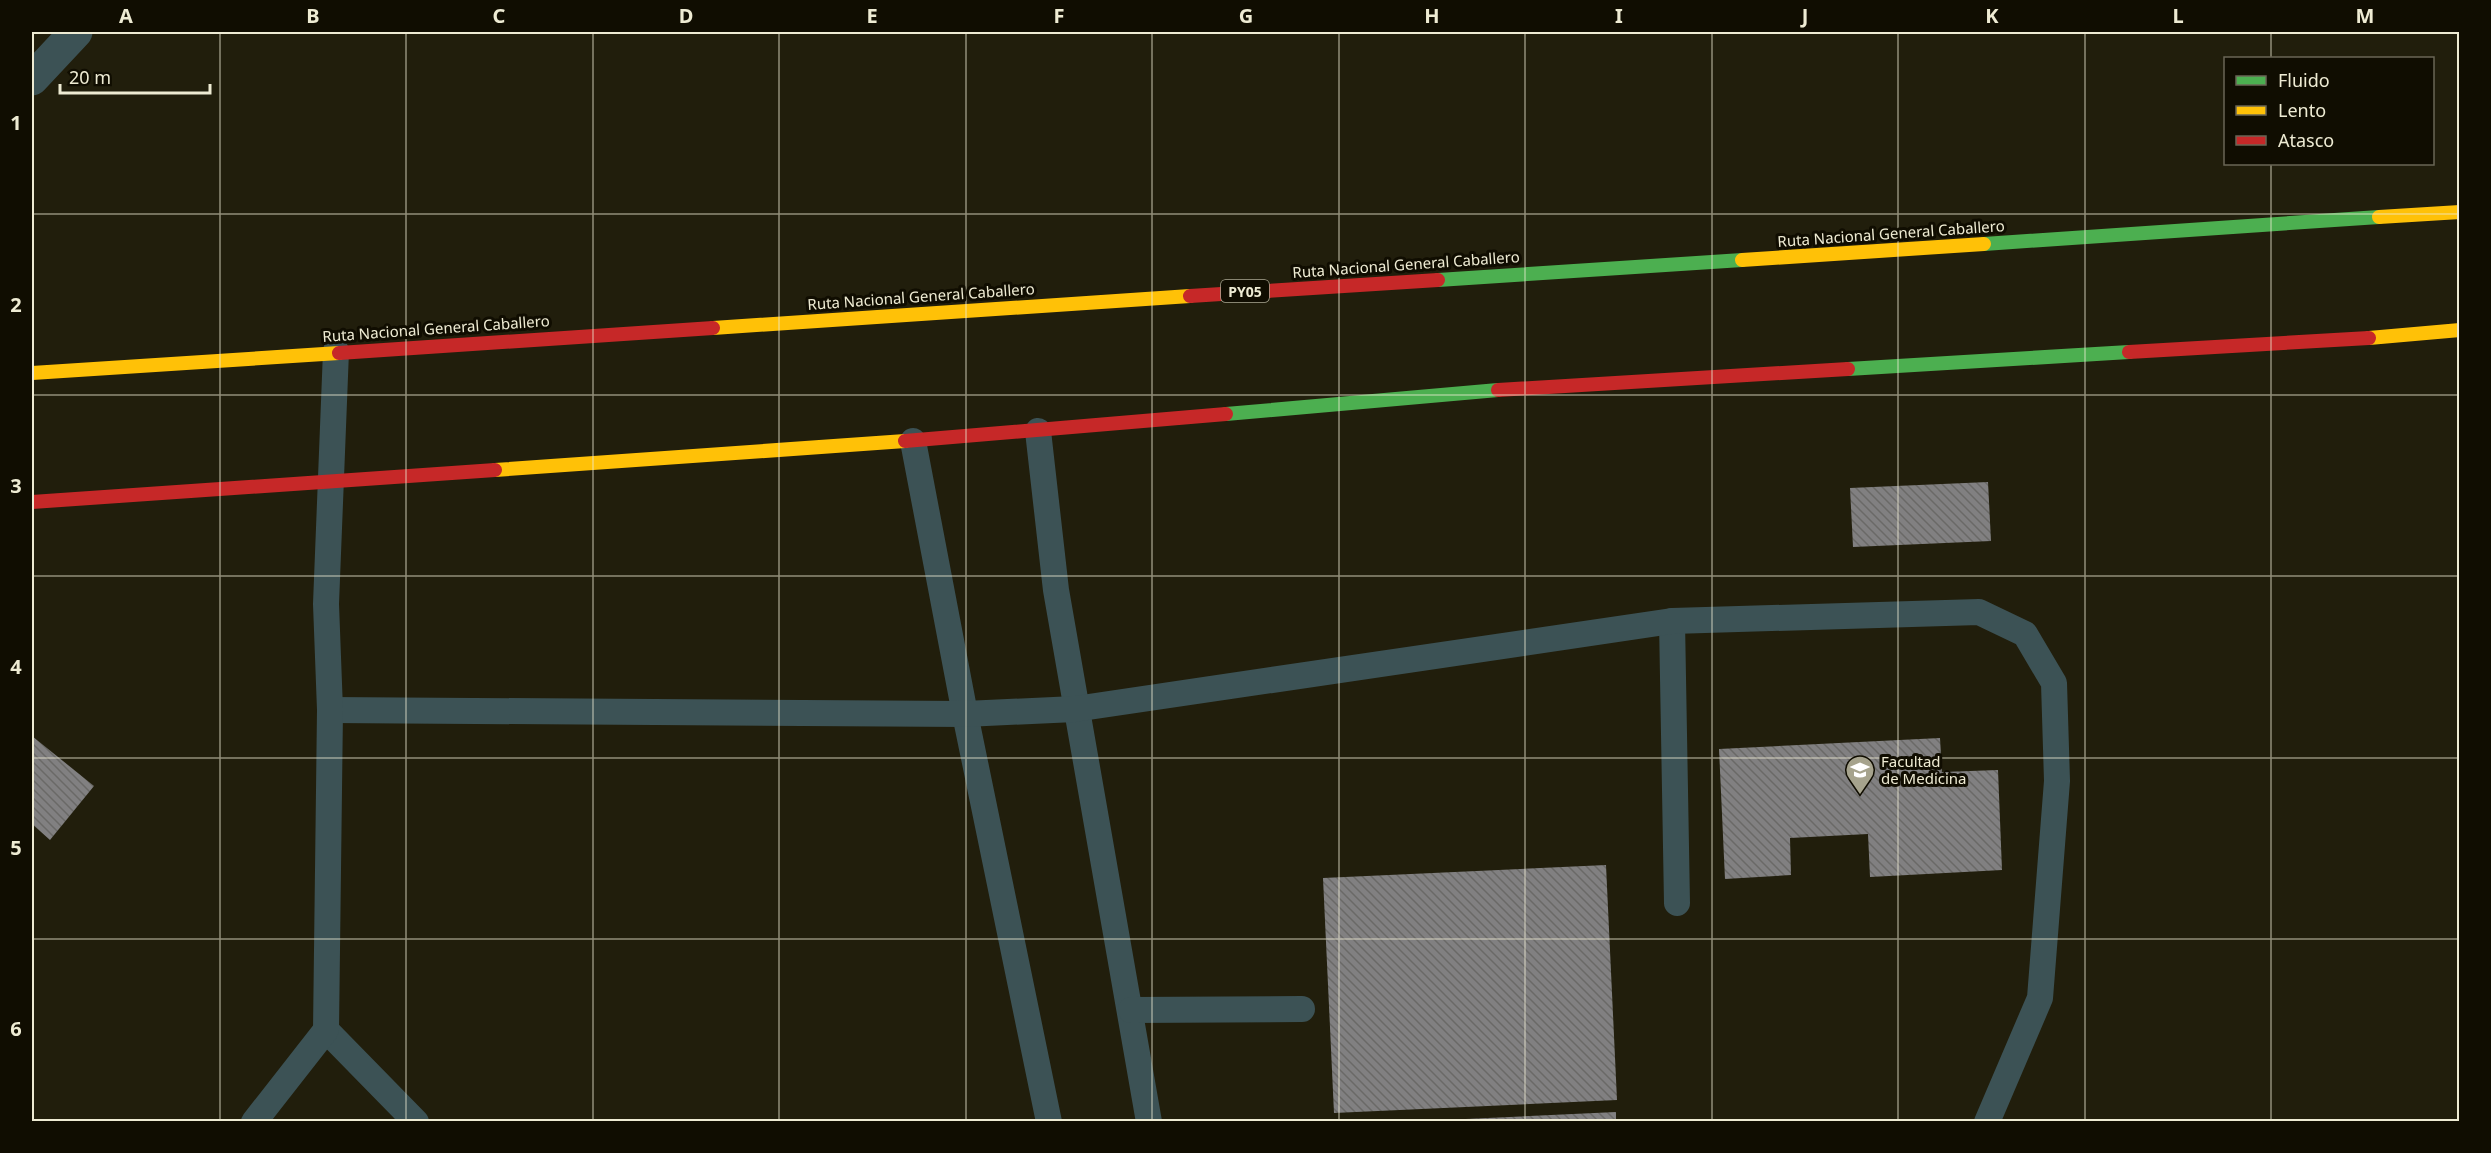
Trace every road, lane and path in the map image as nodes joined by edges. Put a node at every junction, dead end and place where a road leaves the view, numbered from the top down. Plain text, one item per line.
1 (76, 32) edge
2 (32, 78) edge
3 (2460, 212) edge
4 (2460, 330) edge
5 (336, 351) junction
6 (32, 373) edge
7 (1038, 431) junction
8 (913, 441) junction
9 (331, 482) junction
10 (32, 502) edge
11 (1672, 621) junction
12 (1075, 709) junction
13 (330, 710) junction
14 (965, 714) junction
15 (1677, 903) dead end
16 (1302, 1009) dead end
17 (1131, 1010) junction
18 (326, 1030) junction
19 (254, 1122) edge
20 (416, 1122) edge
21 (1049, 1122) edge
22 (1149, 1122) edge
23 (1987, 1122) edge

1 - 2 street
3 - 5 main road, Ruta Nacional General Caballero / PY05
4 - 7 main road
5 - 6 main road, Ruta Nacional General Caballero / PY05
5 - 9 lane
7 - 8 main road
7 - 12 lane
8 - 9 main road
8 - 14 lane
9 - 10 main road
9 - 13 lane
11 - 12 lane
11 - 15 lane
11 - 23 lane
12 - 14 lane
12 - 17 lane
13 - 14 lane
13 - 18 lane
14 - 21 lane
16 - 17 lane
17 - 22 lane
18 - 19 lane
18 - 20 lane

